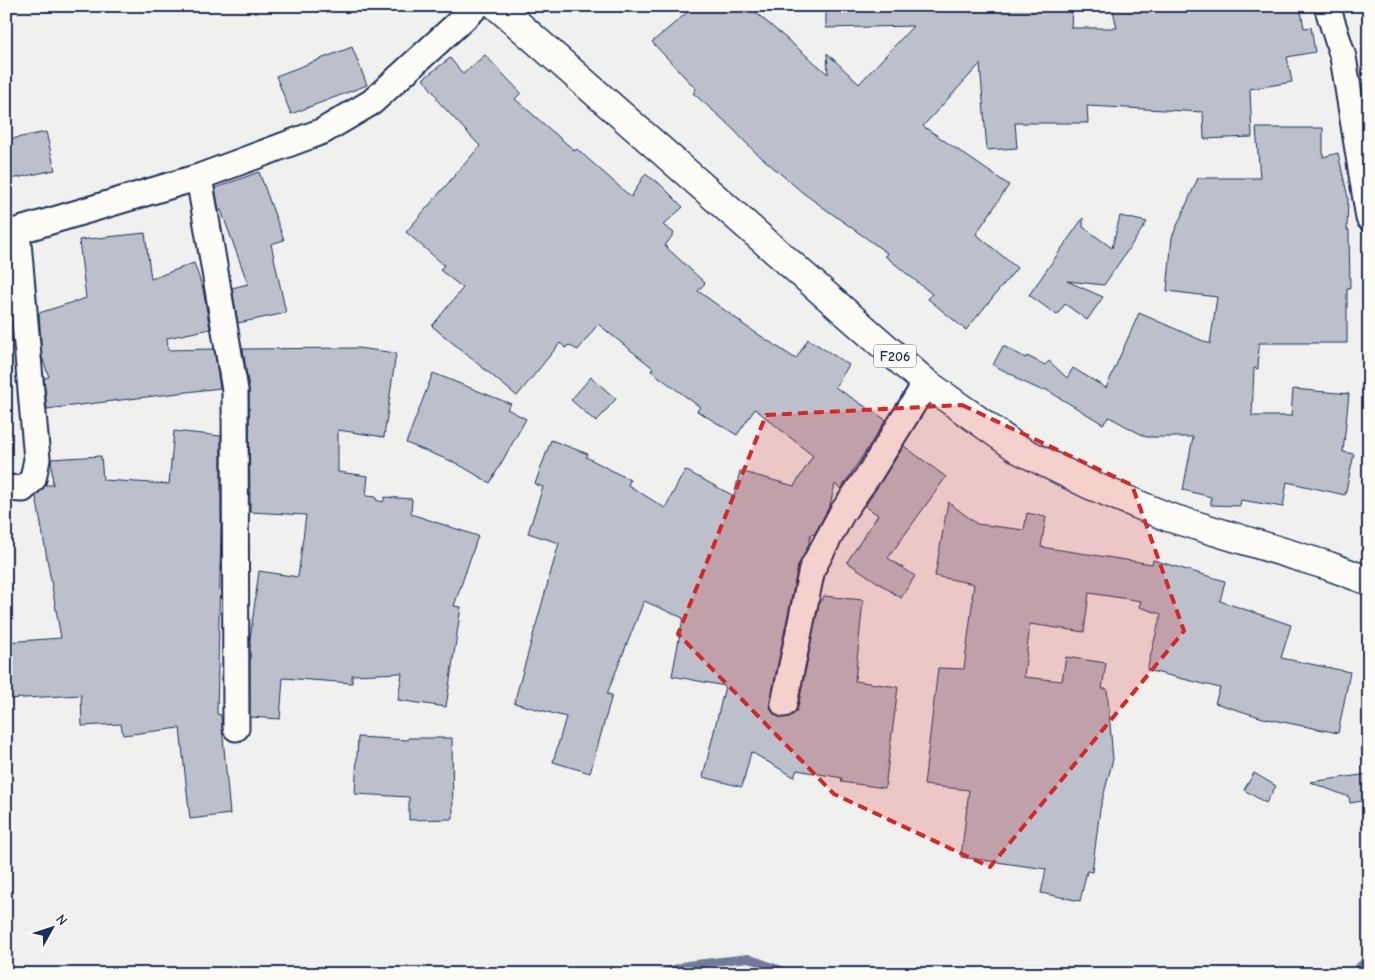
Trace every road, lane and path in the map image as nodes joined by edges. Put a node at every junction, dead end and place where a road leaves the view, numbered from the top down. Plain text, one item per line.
1 (476, 6) edge
2 (497, 6) edge
3 (1327, 6) edge
4 (199, 177) junction
5 (1369, 218) edge
6 (12, 231) edge
7 (926, 383) junction
8 (6, 488) edge
9 (1369, 581) edge
10 (784, 704) dead end
11 (236, 728) dead end

1 - 4 street
2 - 7 main road, F206
3 - 5 street
4 - 6 street
4 - 11 street
6 - 8 street
7 - 9 main road, F206
7 - 10 street

